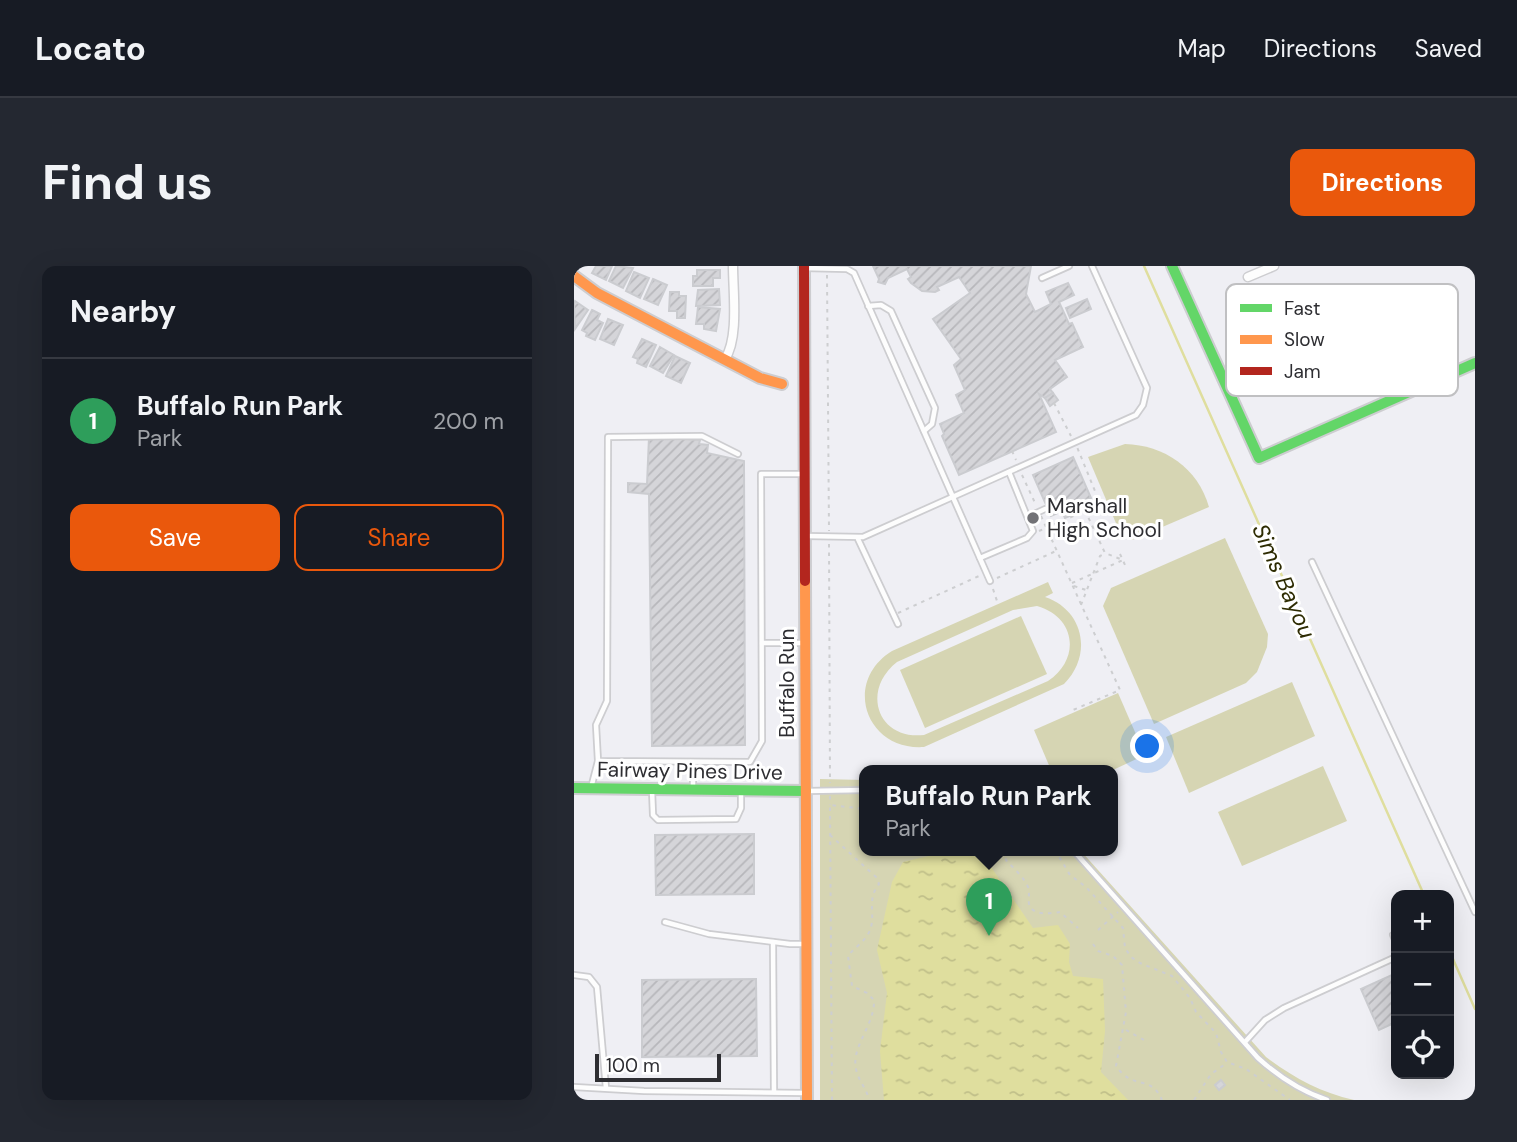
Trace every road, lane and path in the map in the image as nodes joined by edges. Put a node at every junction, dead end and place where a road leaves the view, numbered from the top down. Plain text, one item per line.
1 (733, 266) edge
2 (1069, 266) edge
3 (1092, 266) edge
4 (1171, 266) edge
5 (1274, 266) edge
6 (804, 267) edge
7 (574, 276) edge
8 (1248, 277) dead end
9 (1042, 278) dead end
10 (869, 306) junction
11 (725, 359) junction
12 (1475, 363) edge
13 (1458, 370) edge
14 (782, 384) dead end
15 (1226, 386) edge
16 (1231, 396) edge
17 (1400, 396) edge
18 (1054, 403) dead end
19 (924, 431) junction
20 (1074, 442) junction
21 (1012, 452) dead end
22 (738, 454) dead end
23 (1019, 467) junction
24 (1009, 472) junction
25 (806, 474) junction
26 (954, 497) junction
27 (1082, 504) dead end
28 (1045, 509) dead end
29 (1085, 511) junction
30 (1039, 512) junction
31 (1028, 517) junction
32 (1046, 528) junction
33 (1033, 531) junction
34 (806, 536) junction
35 (858, 539) junction
36 (1057, 551) junction
37 (1105, 553) junction
38 (1120, 554) dead end
39 (980, 558) junction
40 (1123, 560) junction
41 (1312, 562) dead end
42 (1125, 565) dead end
43 (986, 573) junction
44 (1093, 573) junction
45 (990, 581) junction
46 (1072, 584) junction
47 (1087, 591) junction
48 (998, 604) dead end
49 (1081, 605) junction
50 (894, 615) junction
51 (898, 624) dead end
52 (762, 643) junction
53 (806, 643) junction
54 (1074, 712) dead end
55 (598, 761) junction
56 (693, 762) junction
57 (574, 788) edge
58 (591, 789) junction
59 (652, 789) junction
60 (693, 790) junction
61 (741, 790) junction
62 (859, 790) edge
63 (806, 791) junction
64 (859, 809) edge
65 (830, 835) junction
66 (1006, 856) edge
67 (1059, 856) edge
68 (1078, 856) edge
69 (1124, 907) junction
70 (1475, 912) edge
71 (1113, 917) junction
72 (665, 922) dead end
73 (1078, 928) dead end
74 (1098, 930) dead end
75 (773, 942) junction
76 (806, 944) junction
77 (1093, 944) dead end
78 (1391, 959) edge
79 (574, 975) edge
80 (1124, 1029) junction
81 (1144, 1040) dead end
82 (1245, 1042) junction
83 (1227, 1062) junction
84 (1272, 1070) junction
85 (1262, 1081) junction
86 (574, 1087) edge
87 (606, 1088) junction
88 (774, 1093) junction
89 (807, 1096) edge
90 (832, 1100) edge
91 (869, 1100) edge
92 (1162, 1100) edge
93 (1194, 1100) edge
94 (1290, 1100) edge
95 (1327, 1100) edge

1 - 11 street
2 - 9 lane
3 - 20 lane
4 - 15 street
5 - 8 street
6 - 10 lane
6 - 25 street, Buffalo Run
7 - 11 street
10 - 19 lane
10 - 19 lane
11 - 14 street
12 - 13 street
16 - 17 street
18 - 20 path
19 - 26 lane
20 - 23 lane
20 - 29 path
21 - 23 path
22 - 55 lane
23 - 24 lane
23 - 30 path
24 - 26 lane
24 - 31 lane
25 - 34 street, Buffalo Run
25 - 52 lane
26 - 35 lane
26 - 39 lane
27 - 29 path
28 - 30 lane
29 - 32 path
29 - 37 path
30 - 31 lane
30 - 32 path
31 - 33 lane
32 - 33 path
32 - 36 path
33 - 39 lane
34 - 35 lane
34 - 53 street, Buffalo Run
35 - 50 lane
36 - 45 path
36 - 46 path
37 - 40 path
37 - 44 path
38 - 40 path
39 - 43 lane
40 - 42 path
40 - 44 path
41 - 70 lane
43 - 45 lane
43 - 50 path
44 - 46 path
44 - 47 path
45 - 48 path
46 - 47 path
46 - 49 path
47 - 49 path
49 - 54 path
50 - 51 lane
52 - 53 lane
52 - 56 lane
53 - 63 street, Buffalo Run
55 - 56 lane
55 - 58 lane
56 - 60 lane
57 - 58 street, Fairway Pines Drive
58 - 59 street, Fairway Pines Drive
59 - 60 street, Fairway Pines Drive
59 - 61 lane
60 - 61 street, Fairway Pines Drive
61 - 63 street, Fairway Pines Drive
62 - 63 lane
63 - 76 street, Buffalo Run
64 - 65 path
65 - 90 path
65 - 91 path
66 - 73 path
67 - 71 path
68 - 69 lane
69 - 71 path
69 - 82 lane
71 - 74 path
71 - 83 path
72 - 75 lane
75 - 76 lane
75 - 88 lane
76 - 89 street, Buffalo Run
77 - 80 path
78 - 82 lane
79 - 87 lane
80 - 81 path
80 - 92 path
82 - 84 lane
83 - 85 path
83 - 93 path
84 - 85 path
84 - 95 lane
85 - 94 path
86 - 87 lane
87 - 88 lane
88 - 89 lane

